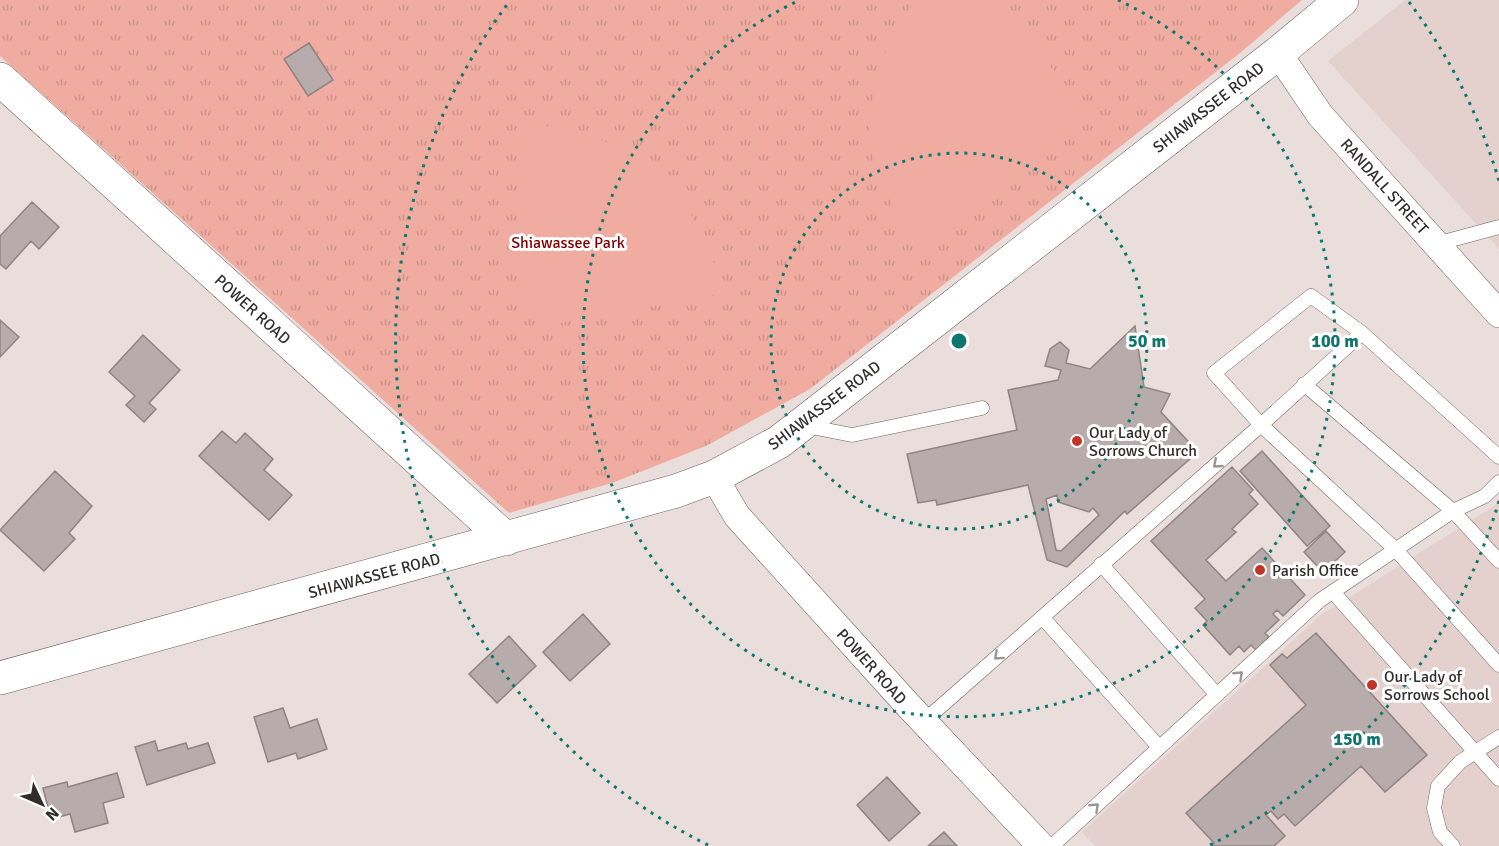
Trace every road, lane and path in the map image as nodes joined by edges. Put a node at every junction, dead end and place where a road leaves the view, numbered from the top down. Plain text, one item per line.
1 (1342, 0) edge
2 (1278, 53) junction
3 (0, 79) edge
4 (1499, 227) edge
5 (1436, 244) junction
6 (1499, 314) edge
7 (1362, 333) junction
8 (1304, 384) junction
9 (982, 408) dead end
10 (801, 425) junction
11 (1261, 425) junction
12 (1499, 457) edge
13 (714, 477) junction
14 (1499, 482) edge
15 (1453, 511) junction
16 (506, 539) junction
17 (1395, 550) junction
18 (1499, 561) edge
19 (1101, 564) junction
20 (1333, 592) junction
21 (1042, 617) junction
22 (1499, 665) edge
23 (0, 678) edge
24 (1217, 695) junction
25 (923, 722) junction
26 (1499, 737) edge
27 (1160, 747) junction
28 (1475, 752) junction
29 (1499, 780) edge
30 (1041, 846) edge
31 (1052, 846) edge
32 (1453, 846) edge

1 - 2 street, SHIAWASSEE ROAD
2 - 5 street, RANDALL STREET
2 - 10 street, SHIAWASSEE ROAD
3 - 16 street, POWER ROAD
4 - 5 lane
5 - 6 street, RANDALL STREET
7 - 8 lane
7 - 11 lane
7 - 12 lane
8 - 11 lane
8 - 15 lane
9 - 10 lane
10 - 13 street, SHIAWASSEE ROAD
11 - 17 lane
11 -> 19 lane
13 - 16 street, SHIAWASSEE ROAD
13 - 25 street, POWER ROAD
14 - 15 lane
15 - 17 lane
15 - 18 lane
16 - 23 street, SHIAWASSEE ROAD
17 - 20 lane
17 - 22 lane
19 - 21 lane
19 - 24 lane
24 -> 20 lane
20 - 28 lane
21 -> 25 lane
21 - 27 lane
24 - 27 lane
25 - 30 street, POWER ROAD
26 - 28 lane
31 -> 27 lane
28 - 29 lane
28 - 32 lane

